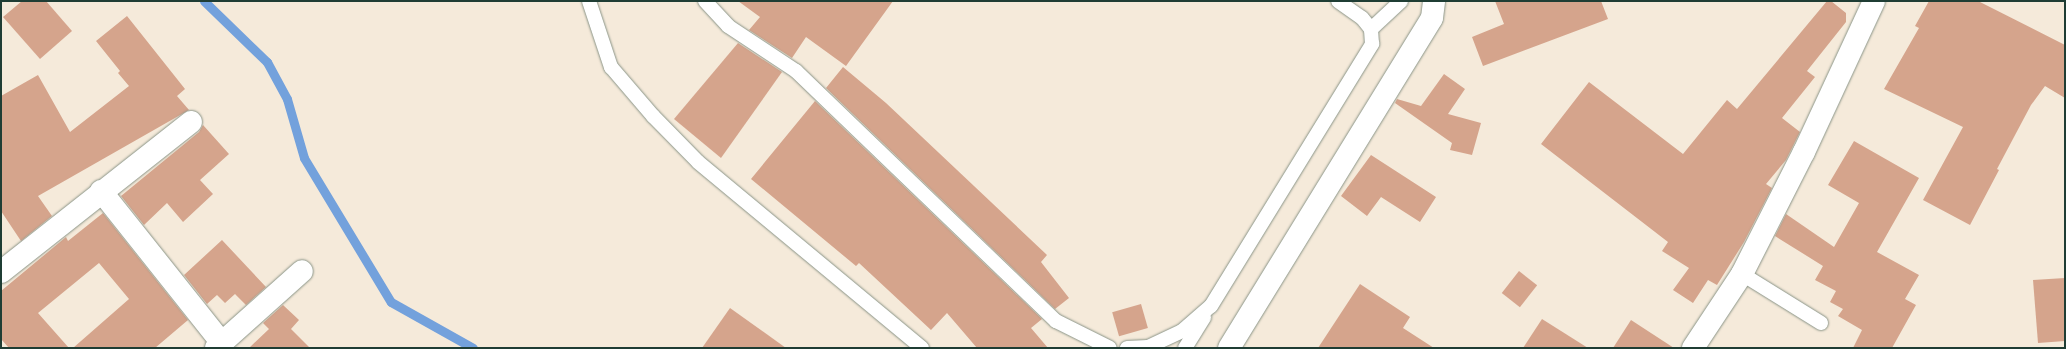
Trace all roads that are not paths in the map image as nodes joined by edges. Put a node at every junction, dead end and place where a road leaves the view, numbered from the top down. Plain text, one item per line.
1 (589, 1) edge
2 (706, 1) edge
3 (1338, 1) edge
4 (1401, 1) edge
5 (1434, 1) edge
6 (1874, 1) edge
7 (1371, 30) junction
8 (191, 122) dead end
9 (100, 191) junction
10 (1, 272) edge
11 (302, 272) dead end
12 (1742, 274) junction
13 (1211, 306) junction
14 (1821, 323) dead end
15 (219, 345) edge
16 (922, 348) edge
17 (1110, 348) edge
18 (1127, 348) edge
19 (1185, 348) edge
20 (1229, 348) edge
21 (1693, 348) edge

1 - 16 lane
2 - 17 lane
3 - 7 lane
4 - 7 lane
5 - 20 street
6 - 12 street
7 - 13 lane
8 - 9 street
9 - 10 street
9 - 15 street
11 - 15 street
12 - 14 lane
12 - 21 street
13 - 18 lane
13 - 19 lane

